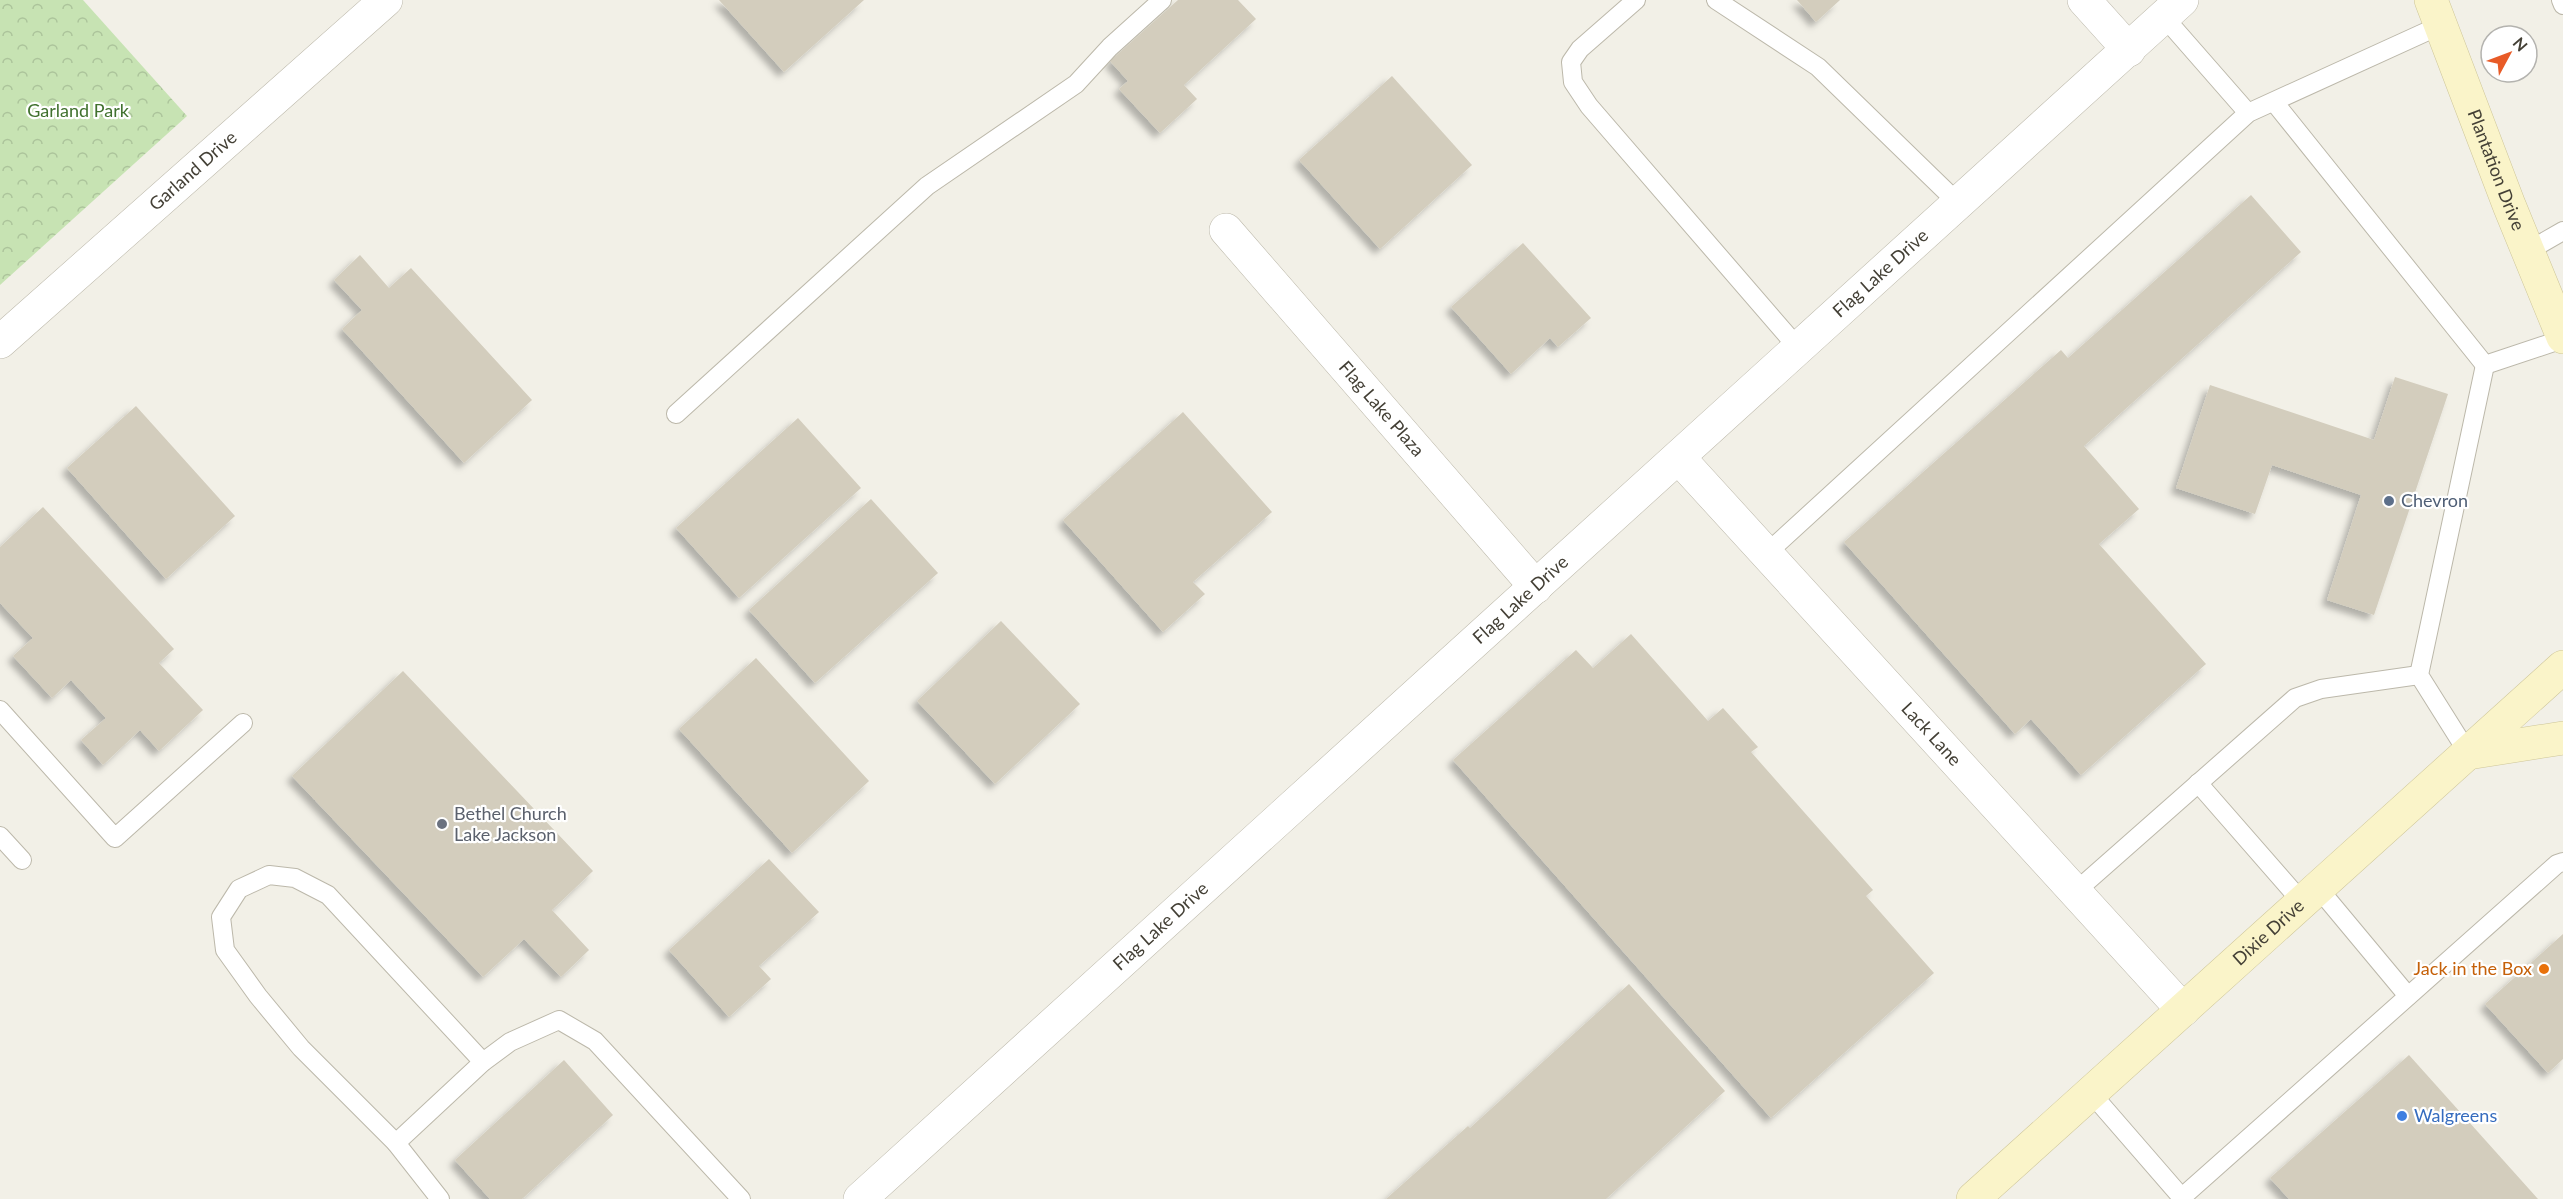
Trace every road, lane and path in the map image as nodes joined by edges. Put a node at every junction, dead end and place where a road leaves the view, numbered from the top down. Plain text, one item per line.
1 (386, 0) edge
2 (1162, 0) edge
3 (1636, 0) edge
4 (1716, 0) edge
5 (2084, 0) edge
6 (2561, 0) edge
7 (2563, 5) edge
8 (2173, 8) edge
9 (2436, 13) edge
10 (2129, 50) junction
11 (2274, 102) junction
12 (2248, 113) junction
13 (1959, 204) junction
14 (1226, 230) dead end
15 (2563, 231) edge
16 (2533, 264) junction
17 (2563, 302) edge
18 (2563, 338) edge
19 (0, 342) edge
20 (1799, 349) junction
21 (2485, 365) junction
22 (676, 414) dead end
23 (1679, 458) junction
24 (1766, 554) junction
25 (1536, 587) junction
26 (2563, 667) edge
27 (2419, 675) junction
28 (0, 710) edge
29 (243, 723) dead end
30 (2563, 738) edge
31 (2468, 753) junction
32 (2198, 783) junction
33 (0, 836) edge
34 (22, 861) dead end
35 (2563, 862) edge
36 (2075, 892) junction
37 (2310, 895) junction
38 (2408, 996) junction
39 (2183, 1010) junction
40 (483, 1062) junction
41 (2091, 1093) junction
42 (396, 1143) junction
43 (2182, 1198) edge
44 (440, 1199) edge
45 (741, 1199) edge
46 (860, 1199) edge
47 (1973, 1199) edge

1 - 19 street, Garland Drive
2 - 22 lane
3 - 20 lane
4 - 13 lane
5 - 10 street
6 - 7 lane
8 - 10 street, Flag Lake Drive
8 - 12 lane
9 - 11 lane
9 - 16 main road, Plantation Drive
10 - 13 street, Flag Lake Drive
11 - 12 lane
11 - 21 lane
12 - 24 lane
13 - 20 street, Flag Lake Drive
14 - 25 street, Flag Lake Plaza
15 - 16 lane
16 - 17 main road
16 - 18 main road, Plantation Drive
18 - 21 lane
20 - 23 street, Flag Lake Drive
21 - 27 lane
23 - 24 street, Lack Lane
23 - 25 street, Flag Lake Drive
24 - 36 street, Lack Lane
25 - 46 street, Flag Lake Drive
26 - 31 main road, Dixie Drive
27 - 31 lane
27 - 32 lane
28 - 29 lane
30 - 31 main road
31 - 37 main road, Dixie Drive
32 - 36 lane
32 - 37 lane
33 - 34 lane
35 - 38 lane
36 - 39 street, Lack Lane
37 - 38 lane
37 - 39 main road, Dixie Drive
38 - 43 lane
39 - 41 main road, Dixie Drive
40 - 42 lane
40 - 42 lane
40 - 45 lane
41 - 43 lane
41 - 47 main road, Dixie Drive
42 - 44 lane

